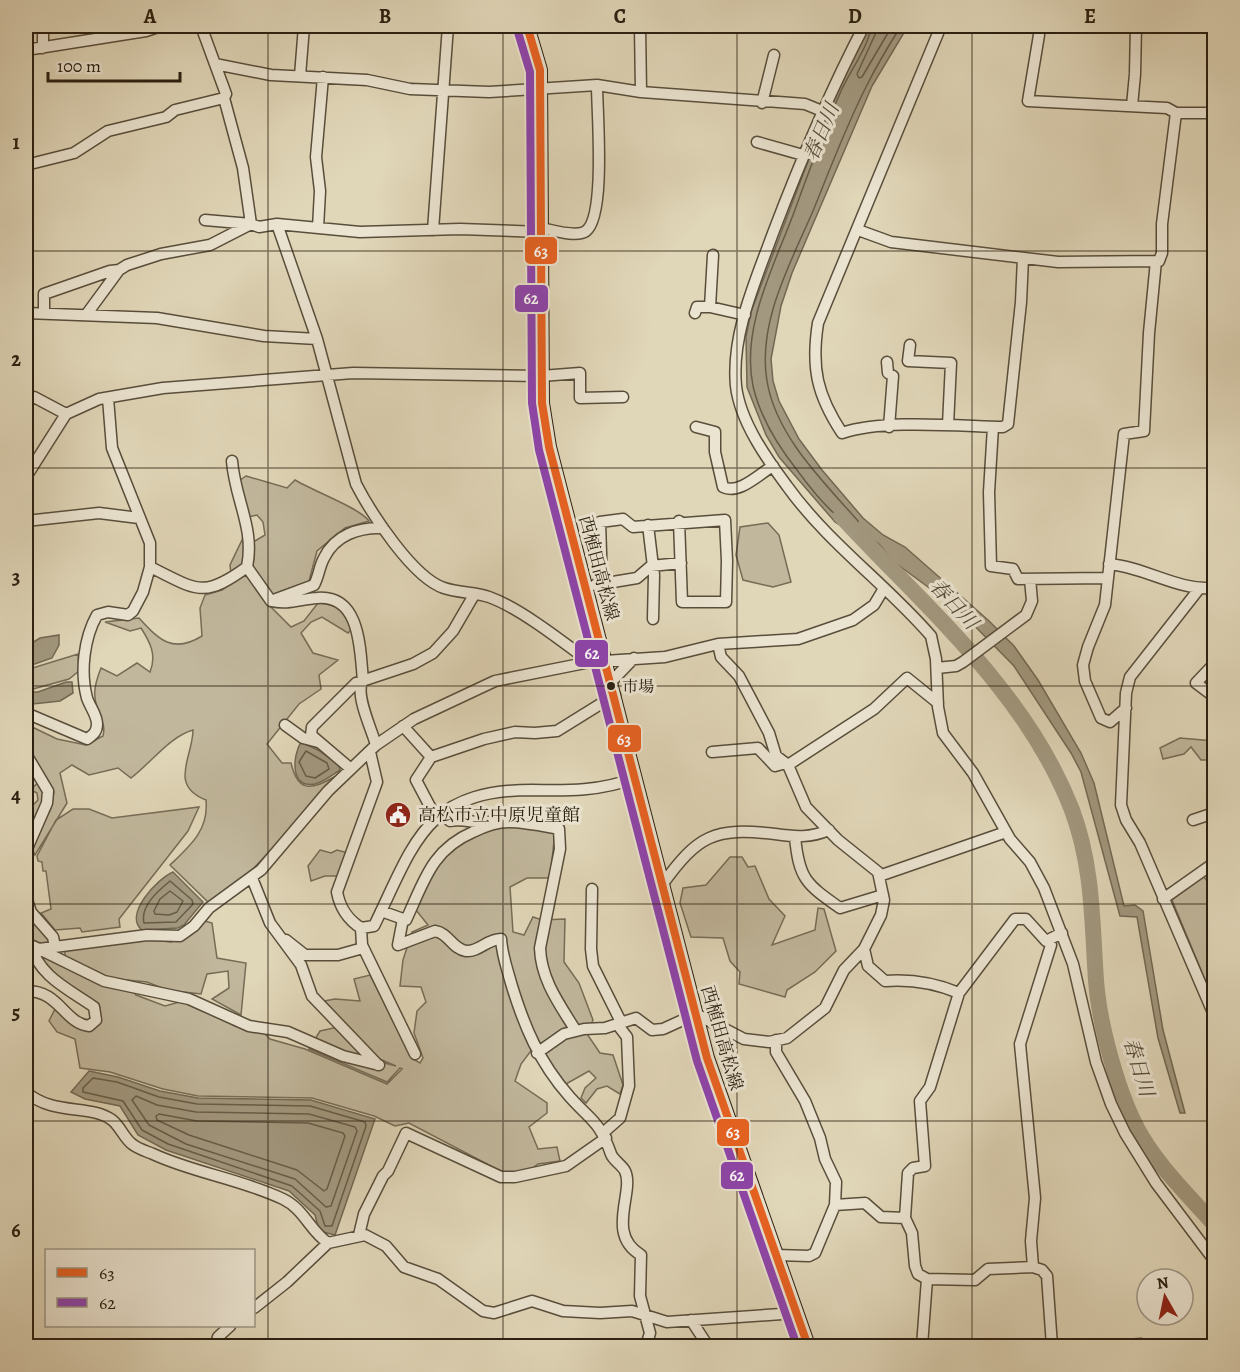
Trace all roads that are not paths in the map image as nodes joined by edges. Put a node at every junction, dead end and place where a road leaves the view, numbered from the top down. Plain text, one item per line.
1 (43, 26) edge
2 (160, 26) edge
3 (201, 26) edge
4 (304, 26) edge
5 (448, 26) edge
6 (528, 26) edge
7 (639, 26) edge
8 (864, 26) edge
9 (941, 26) edge
10 (1038, 26) edge
11 (1136, 26) edge
12 (43, 48) junction
13 (26, 50) edge
14 (774, 55) dead end
15 (215, 64) junction
16 (300, 76) junction
17 (323, 77) junction
18 (597, 85) junction
19 (445, 89) junction
20 (540, 90) junction
21 (641, 92) junction
22 (224, 99) junction
23 (762, 103) junction
24 (1132, 106) junction
25 (822, 111) junction
26 (1176, 113) junction
27 (1215, 113) edge
28 (758, 141) dead end
29 (803, 155) junction
30 (26, 165) edge
31 (205, 220) dead end
32 (251, 224) junction
33 (277, 224) junction
34 (318, 228) junction
35 (433, 230) junction
36 (541, 230) junction
37 (858, 230) junction
38 (713, 255) dead end
39 (1023, 258) junction
40 (1156, 261) junction
41 (119, 270) junction
42 (710, 307) junction
43 (26, 313) edge
44 (695, 313) dead end
45 (45, 314) junction
46 (86, 315) junction
47 (745, 315) junction
48 (317, 339) junction
49 (910, 345) dead end
50 (887, 362) dead end
51 (325, 375) junction
52 (541, 375) junction
53 (623, 397) dead end
54 (108, 398) junction
55 (26, 404) edge
56 (66, 414) junction
57 (948, 425) junction
58 (696, 427) dead end
59 (889, 427) junction
60 (993, 427) junction
61 (232, 461) dead end
62 (773, 466) junction
63 (26, 477) edge
64 (139, 518) junction
65 (26, 521) edge
66 (679, 521) junction
67 (648, 525) junction
68 (383, 528) junction
69 (681, 563) junction
70 (1109, 564) junction
71 (651, 566) junction
72 (150, 567) junction
73 (247, 567) junction
74 (1107, 578) junction
75 (1030, 579) junction
76 (602, 584) junction
77 (586, 587) junction
78 (1215, 588) edge
79 (1199, 589) junction
80 (883, 590) junction
81 (474, 595) junction
82 (271, 601) junction
83 (653, 619) dead end
84 (718, 644) junction
85 (634, 658) junction
86 (605, 661) junction
87 (590, 662) junction
88 (1215, 664) edge
89 (937, 668) junction
90 (363, 681) junction
91 (613, 689) junction
92 (938, 703) junction
93 (1214, 704) edge
94 (1126, 708) junction
95 (26, 713) edge
96 (285, 725) dead end
97 (404, 726) junction
98 (318, 742) junction
99 (373, 748) junction
100 (712, 752) dead end
101 (26, 754) edge
102 (431, 758) junction
103 (787, 764) junction
104 (351, 769) junction
105 (636, 778) junction
106 (1215, 813) edge
107 (439, 816) junction
108 (1193, 820) dead end
109 (495, 823) junction
110 (829, 830) junction
111 (1006, 832) junction
112 (795, 837) junction
113 (26, 851) edge
114 (1215, 862) edge
115 (879, 876) junction
116 (252, 878) junction
117 (662, 885) junction
118 (592, 889) dead end
119 (883, 895) junction
120 (26, 897) edge
121 (1163, 899) junction
122 (381, 911) junction
123 (403, 919) junction
124 (361, 928) junction
125 (1062, 933) junction
126 (280, 937) junction
127 (1049, 940) junction
128 (32, 946) edge
129 (55, 947) junction
130 (363, 948) junction
131 (864, 949) junction
132 (26, 992) edge
133 (959, 993) junction
134 (696, 1014) junction
135 (1215, 1015) edge
136 (619, 1023) junction
137 (576, 1031) junction
138 (776, 1040) junction
139 (537, 1053) junction
140 (415, 1054) dead end
141 (26, 1092) edge
142 (605, 1136) junction
143 (835, 1205) junction
144 (905, 1218) junction
145 (359, 1235) junction
146 (328, 1243) junction
147 (776, 1256) junction
148 (1215, 1260) edge
149 (1033, 1267) junction
150 (927, 1279) junction
151 (255, 1307) edge
152 (796, 1313) junction
153 (644, 1316) junction
154 (691, 1320) junction
155 (229, 1327) edge
156 (1141, 1344) dead end
157 (215, 1347) edge
158 (646, 1347) edge
159 (708, 1347) edge
160 (808, 1347) edge
161 (922, 1347) edge
162 (1053, 1347) edge
163 (1113, 1347) edge

1 - 12 street
2 - 12 street
3 - 15 street
4 - 16 street
5 - 19 street
6 - 20 main road, 西植田高松線
7 - 21 street
8 - 25 street
9 - 37 street
10 - 24 street
11 - 24 street
12 - 13 street
14 - 23 street
15 - 16 street
15 - 22 street
16 - 17 street
17 - 19 street
17 - 34 street
18 - 20 street
18 - 21 street
18 - 36 street
19 - 20 street
19 - 35 street
20 - 36 main road, 西植田高松線
21 - 23 street
22 - 30 street
22 - 32 street
23 - 25 street
24 - 26 street
25 - 29 street
26 - 27 street
26 - 40 street
28 - 29 street
29 - 47 street
31 - 32 street
32 - 33 street
32 - 41 street
33 - 34 street
33 - 48 street
34 - 35 street
35 - 36 street
36 - 52 main road, 西植田高松線
37 - 39 street
37 - 59 street
38 - 42 street
39 - 40 street
39 - 60 street
40 - 70 street
41 - 45 street
41 - 46 street
42 - 44 street
42 - 47 street
43 - 45 street
45 - 46 street
46 - 48 street
47 - 62 street
48 - 51 street
49 - 57 street
50 - 59 street
51 - 52 street
51 - 54 street
51 - 68 street
52 - 53 street
52 - 77 main road, 西植田高松線
54 - 56 street
54 - 64 street
55 - 56 street
56 - 63 street
57 - 59 street
57 - 60 street
58 - 62 street
60 - 75 street
61 - 73 street
62 - 80 street
64 - 65 street
64 - 72 street
66 - 67 street
66 - 69 street
66 - 69 street
67 - 71 street
67 - 76 street
68 - 81 street
68 - 82 street
69 - 71 street
70 - 74 street
70 - 79 street
71 - 76 street
71 - 83 street
72 - 73 street
72 - 95 street
73 - 82 street
74 - 75 street
74 - 94 street
75 - 89 street
76 - 77 street
77 - 86 main road, 西植田高松線
78 - 79 street
79 - 94 street
80 - 84 street
80 - 89 street
81 - 87 street
81 - 90 street
82 - 90 street
84 - 85 street
84 - 103 street
85 - 86 street
85 - 91 street
86 - 87 street
86 - 91 main road, 西植田高松線
87 - 97 street
88 - 93 street
89 - 92 street
90 - 98 street
90 - 99 street
91 - 102 street
91 - 105 main road, 西植田高松線
92 - 103 street
92 - 111 street
94 - 121 street
96 - 98 street
97 - 99 street
97 - 102 street
98 - 104 street
99 - 104 street
99 - 124 street
100 - 103 street
101 - 113 street
102 - 107 street
103 - 110 street
104 - 116 street
105 - 107 street
105 - 117 main road, 西植田高松線
106 - 108 street
107 - 109 street
107 - 122 street
109 - 123 street
109 - 137 street
110 - 112 street
110 - 115 street
111 - 115 street
111 - 125 street
112 - 117 street
112 - 119 street
114 - 121 street
115 - 119 street
116 - 126 street
116 - 129 street
117 - 134 main road, 西植田高松線
118 - 136 street
119 - 131 street
120 - 129 street
121 - 135 street
122 - 123 street
122 - 124 street
123 - 139 street
124 - 130 street
125 - 127 street
125 - 148 street
126 - 128 street
126 - 130 street
127 - 133 street
127 - 149 street
128 - 129 street
128 - 132 street
130 - 140 street
131 - 133 street
131 - 138 street
133 - 144 street
134 - 136 street
134 - 138 street
134 - 147 main road, 西植田高松線
136 - 137 street
136 - 142 street
137 - 139 street
138 - 143 street
139 - 142 street
141 - 146 street
142 - 145 street
142 - 153 street
143 - 144 street
143 - 147 street
144 - 150 street
145 - 146 street
145 - 153 street
146 - 151 street
147 - 152 main road, 西植田高松線
149 - 150 street
149 - 162 street
150 - 161 street
152 - 154 street
152 - 160 main road, 西植田高松線
153 - 154 street
153 - 158 street
154 - 159 street
155 - 157 street
156 - 163 street

